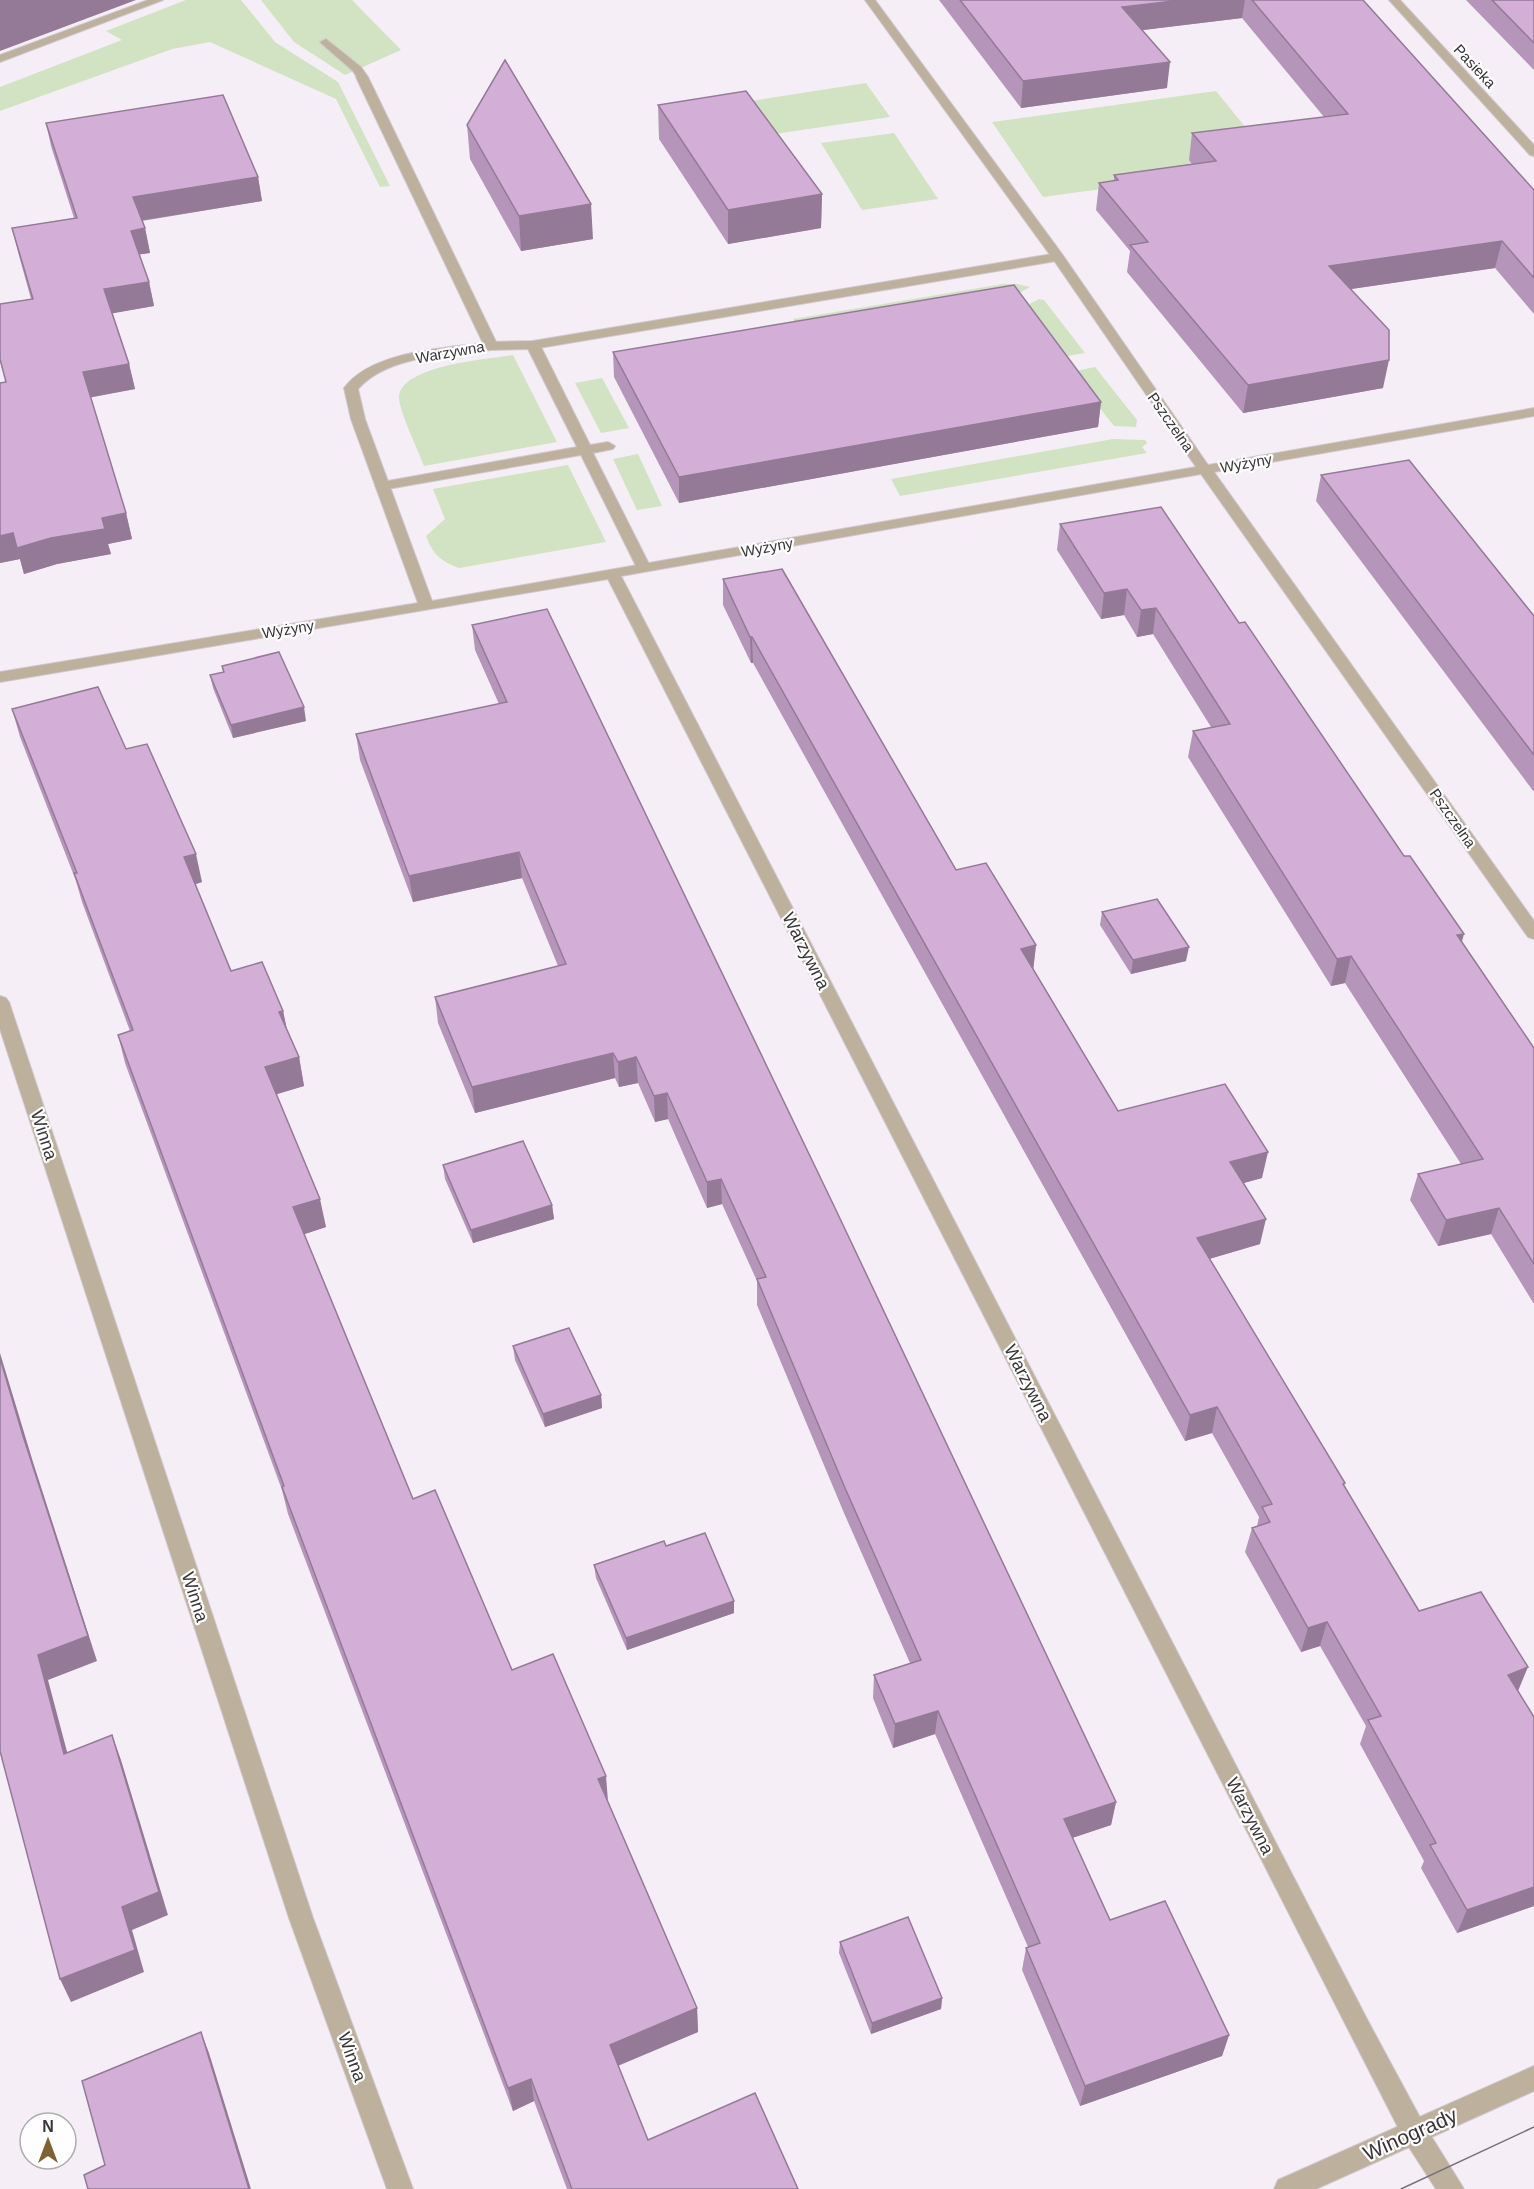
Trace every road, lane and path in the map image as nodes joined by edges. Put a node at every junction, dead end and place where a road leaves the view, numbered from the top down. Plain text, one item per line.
1 (158, 0) edge
2 (870, 0) edge
3 (1394, 0) edge
4 (326, 42) dead end
5 (0, 59) edge
6 (1534, 152) edge
7 (1058, 257) junction
8 (533, 345) junction
9 (491, 346) junction
10 (1534, 412) edge
11 (608, 446) dead end
12 (585, 450) junction
13 (1205, 470) junction
14 (382, 486) junction
15 (644, 568) junction
16 (612, 573) junction
17 (427, 606) junction
18 (0, 677) edge
19 (1534, 933) edge
20 (0, 1002) edge
21 (1534, 2078) edge
22 (1414, 2132) junction
23 (400, 2189) edge
24 (1287, 2189) edge
25 (1451, 2189) edge

1 - 5 street
2 - 7 street, Pszczelna
3 - 6 street, Pasieka
4 - 9 street, Warzywna
7 - 8 street
7 - 13 street, Pszczelna
8 - 9 street
8 - 12 street
9 - 14 street, Warzywna
10 - 13 street, Wyżyny
11 - 12 street
12 - 14 street
12 - 15 street
13 - 15 street, Wyżyny
13 - 19 street, Pszczelna
14 - 17 street, Warzywna
15 - 16 street, Wyżyny
16 - 17 street, Wyżyny
16 - 22 street, Warzywna
17 - 18 street, Wyżyny
20 - 23 street, Winna
21 - 22 street, Winogrady
22 - 24 street, Winogrady
22 - 25 street, Warzywna

